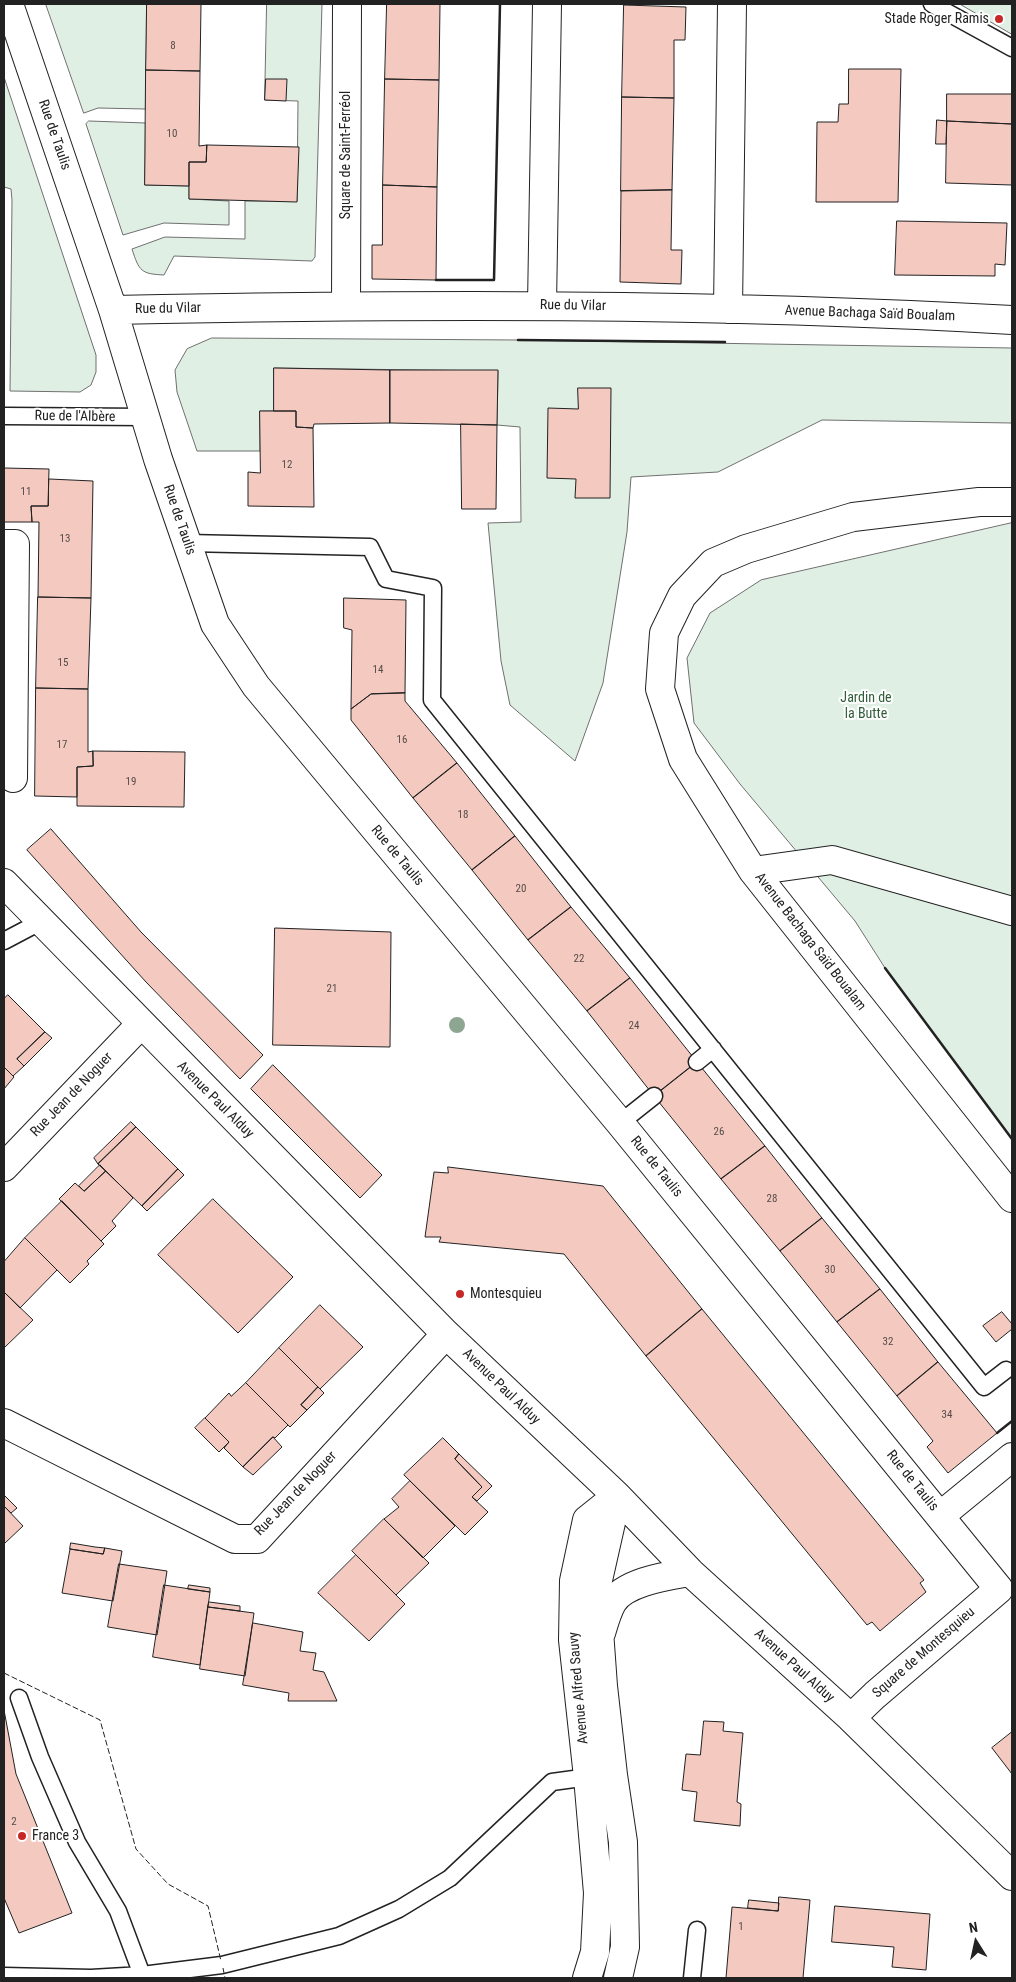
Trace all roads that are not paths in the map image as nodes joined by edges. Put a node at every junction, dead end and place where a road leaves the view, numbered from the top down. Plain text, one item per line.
1 (9, 4) edge
2 (346, 4) edge
3 (548, 4) edge
4 (732, 4) edge
5 (932, 4) edge
6 (1012, 48) edge
7 (542, 305) junction
8 (346, 306) junction
9 (728, 309) junction
10 (114, 310) junction
11 (1012, 320) edge
12 (4, 416) edge
13 (147, 417) junction
14 (1012, 502) edge
15 (187, 543) junction
16 (4, 544) edge
17 (13, 778) dead end
18 (753, 871) junction
19 (4, 883) edge
20 (1012, 911) edge
21 (40, 922) junction
22 (4, 941) edge
23 (141, 1024) junction
24 (713, 1049) junction
25 (697, 1062) dead end
26 (654, 1096) dead end
27 (620, 1123) junction
28 (4, 1166) edge
29 (1012, 1198) edge
30 (446, 1334) junction
31 (1006, 1370) dead end
32 (4, 1423) edge
33 (1012, 1457) edge
34 (617, 1496) junction
35 (940, 1516) junction
36 (690, 1572) junction
37 (999, 1588) joint
38 (598, 1639) junction
39 (19, 1698) dead end
40 (851, 1718) junction
41 (600, 1776) junction
42 (1012, 1876) edge
43 (697, 1930) dead end
44 (142, 1975) junction
45 (4, 1976) edge
46 (587, 1978) edge
47 (618, 1978) edge
48 (692, 1978) edge

1 - 10 street, Rue de Taulis
2 - 8 street, Square de Saint-Ferréol
3 - 7 street
4 - 9 street
5 - 6 lane
7 - 8 street, Rue du Vilar
7 - 9 street, Rue du Vilar
8 - 10 street, Rue du Vilar
9 - 11 street, Avenue Bachaga Saïd Boualam
10 - 13 street, Rue de Taulis
12 - 13 lane, Rue de l'Albère
13 - 15 street, Rue de Taulis
14 - 18 street
15 - 24 lane
15 - 27 street, Rue de Taulis
16 - 17 street
18 - 20 street, Avenue Bachaga Saïd Boualam
18 - 29 street, Avenue Bachaga Saïd Boualam
19 - 21 street, Avenue Paul Alduy
21 - 22 lane
21 - 23 street, Avenue Paul Alduy
23 - 28 street, Rue Jean de Noguer
23 - 30 street, Avenue Paul Alduy
24 - 25 lane
24 - 31 lane
26 - 27 lane
27 - 35 street, Rue de Taulis
30 - 32 street, Rue Jean de Noguer
30 - 34 street, Avenue Paul Alduy
33 - 35 street
34 - 36 street, Avenue Paul Alduy
34 - 38 street, Avenue Alfred Sauvy
34 - 41 street, Avenue Alfred Sauvy
35 - 37 street, Rue de Taulis
36 - 38 street, Avenue Alfred Sauvy
36 - 40 street, Avenue Paul Alduy
37 - 40 street, Square de Montesquieu
38 - 41 street, Avenue Alfred Sauvy
39 - 44 lane
40 - 42 street, Avenue Paul Alduy
41 - 44 lane
41 - 46 street, Avenue Alfred Sauvy
41 - 47 street, Avenue Alfred Sauvy
43 - 48 lane
44 - 45 lane

